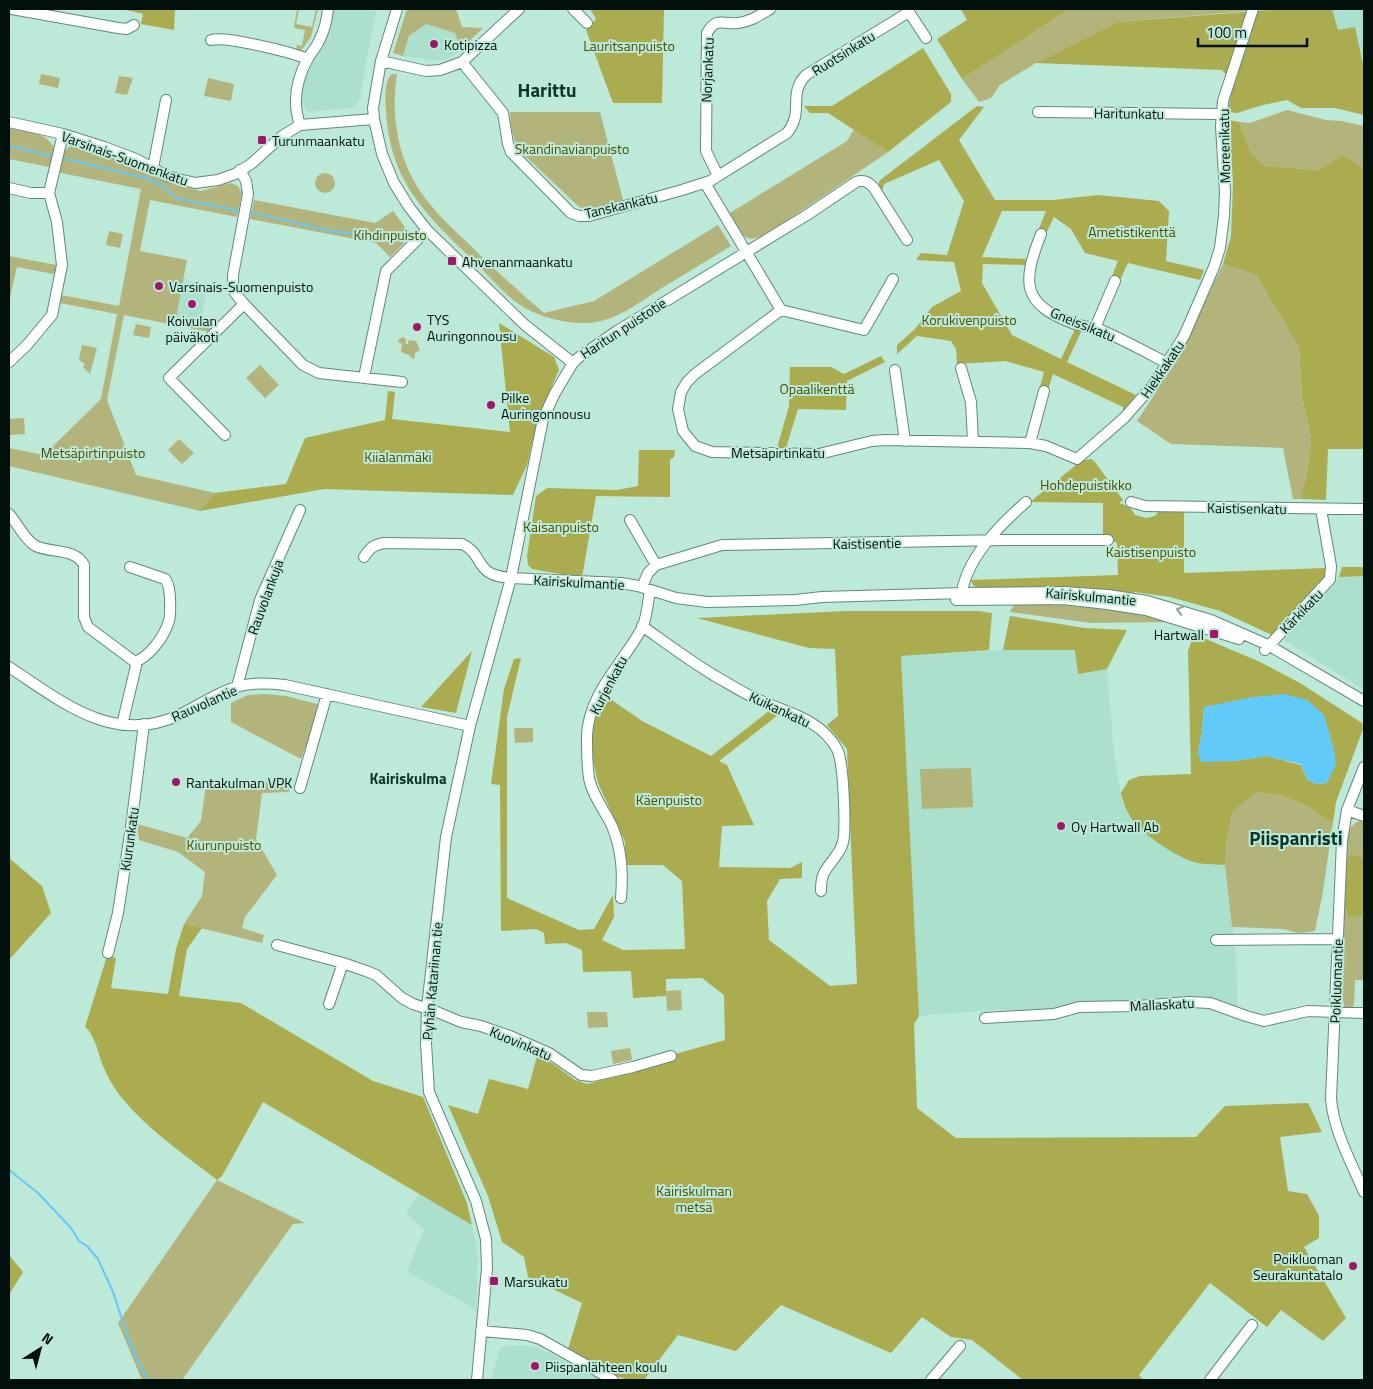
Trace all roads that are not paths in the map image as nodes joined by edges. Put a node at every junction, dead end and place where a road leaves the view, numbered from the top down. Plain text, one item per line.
1 (12, 9) edge
2 (328, 9) edge
3 (397, 9) edge
4 (519, 9) edge
5 (573, 9) edge
6 (770, 9) edge
7 (1253, 9) edge
8 (908, 10) edge
9 (587, 23) dead end
10 (134, 25) dead end
11 (926, 38) dead end
12 (211, 40) dead end
13 (308, 59) junction
14 (381, 61) junction
15 (462, 62) junction
16 (166, 100) dead end
17 (1038, 112) dead end
18 (1222, 114) junction
19 (374, 119) junction
20 (9, 122) edge
21 (300, 125) junction
22 (63, 134) junction
23 (153, 168) junction
24 (240, 170) junction
25 (711, 180) junction
26 (9, 188) edge
27 (48, 193) junction
28 (427, 230) junction
29 (1041, 234) dead end
30 (907, 240) dead end
31 (746, 251) junction
32 (1217, 258) joint
33 (893, 279) dead end
34 (1115, 280) dead end
35 (244, 304) junction
36 (781, 310) junction
37 (1095, 328) junction
38 (9, 362) edge
39 (573, 363) junction
40 (1168, 363) junction
41 (961, 368) dead end
42 (895, 370) dead end
43 (364, 377) junction
44 (402, 382) dead end
45 (1044, 391) dead end
46 (225, 435) dead end
47 (905, 441) junction
48 (973, 442) junction
49 (1030, 443) junction
50 (1077, 459) joint
51 (1026, 502) dead end
52 (1131, 502) dead end
53 (1321, 509) junction
54 (1364, 509) edge
55 (300, 510) dead end
56 (9, 514) edge
57 (630, 520) dead end
58 (1108, 540) dead end
59 (986, 541) junction
60 (364, 557) dead end
61 (656, 565) junction
62 (130, 567) dead end
63 (511, 578) junction
64 (646, 589) junction
65 (962, 596) junction
66 (642, 626) junction
67 (1266, 648) junction
68 (135, 662) junction
69 (9, 667) edge
70 (236, 686) junction
71 (326, 694) junction
72 (1364, 702) edge
73 (1364, 709) edge
74 (144, 724) junction
75 (122, 725) junction
76 (470, 726) junction
77 (1364, 768) edge
78 (300, 788) dead end
79 (1347, 810) junction
80 (1364, 816) edge
81 (821, 891) dead end
82 (621, 898) dead end
83 (1337, 939) junction
84 (1216, 940) dead end
85 (277, 945) dead end
86 (108, 953) dead end
87 (343, 963) junction
88 (329, 1004) dead end
89 (427, 1008) junction
90 (1335, 1012) junction
91 (1364, 1013) edge
92 (985, 1018) dead end
93 (672, 1056) dead end
94 (1364, 1192) edge
95 (1252, 1325) dead end
96 (481, 1331) junction
97 (960, 1346) dead end
98 (477, 1380) edge
99 (613, 1380) edge
100 (931, 1380) edge
101 (1210, 1380) edge

1 - 10 street
2 - 13 street
3 - 14 street
4 - 15 street
5 - 9 street
6 - 25 street, Norjankatu
7 - 18 street, Moreenikatu
8 - 11 street
8 - 25 street, Ruotsinkatu
12 - 13 street
13 - 21 street
14 - 15 street
14 - 19 street
15 - 25 street, Tanskankatu
16 - 23 street
17 - 18 street, Haritunkatu
18 - 32 street, Moreenikatu
19 - 21 street, Varsinais-Suomenkatu
19 - 28 street
20 - 22 street, Varsinais-Suomenkatu
21 - 24 street, Varsinais-Suomenkatu
22 - 23 street, Varsinais-Suomenkatu
22 - 27 street
23 - 24 street, Varsinais-Suomenkatu
24 - 35 street
25 - 31 street, Norjankatu
26 - 27 street
27 - 38 street
28 - 39 street
28 - 43 street
29 - 37 street, Gneissikatu
30 - 31 street, Haritun puistotie
31 - 36 street, Norjankatu
31 - 39 street, Haritun puistotie
32 - 40 street, Hiekkakatu
33 - 36 street
34 - 37 street
35 - 43 street
35 - 46 street
36 - 47 street, Metsäpirtinkatu
37 - 40 street, Gneissikatu
39 - 63 street, Haritun puistotie
40 - 50 street, Hiekkakatu
41 - 48 street
42 - 47 street
43 - 44 street
45 - 49 street
47 - 48 street, Metsäpirtinkatu
48 - 49 street, Metsäpirtinkatu
49 - 50 street, Metsäpirtinkatu
51 - 59 street
52 - 53 street, Kaistisenkatu
53 - 54 street, Kaistisenkatu
53 - 67 street, Kärkikatu
55 - 70 street, Rauvolankuja
56 - 68 street
57 - 61 street
58 - 59 street, Kaistisentie
59 - 61 street, Kaistisentie
59 - 65 street
60 - 63 street, Kairiskulmantie
61 - 64 street
62 - 68 street
63 - 64 street, Kairiskulmantie
63 - 76 street, Pyhän Katariinan tie
64 - 65 street, Kairiskulmantie
64 - 66 street, Kurjenkatu
65 - 67 street, Kairiskulmantie
66 - 81 street, Kuikankatu
66 - 82 street, Kurjenkatu
67 - 72 street, Kairiskulmantie
67 - 73 street, Kairiskulmantie
68 - 75 street
69 - 75 street, Rauvolantie
70 - 71 street, Rauvolantie
70 - 74 street, Rauvolantie
71 - 76 street, Rauvolantie
71 - 78 street
74 - 75 street, Rauvolantie
74 - 86 street, Kiurunkatu
76 - 89 street, Pyhän Katariinan tie
77 - 79 street, Poikluomantie
79 - 80 street
79 - 83 street, Poikluomantie
83 - 84 street
83 - 90 street, Poikluomantie
85 - 87 street, Kuovinkatu
87 - 88 street
87 - 89 street, Kuovinkatu
89 - 93 street, Kuovinkatu
89 - 96 street, Pyhän Katariinan tie
90 - 91 street, Mallaskatu
90 - 92 street, Mallaskatu
90 - 94 street, Poikluomantie
95 - 101 street
96 - 98 street, Pyhän Katariinan tie
96 - 99 street
97 - 100 street

